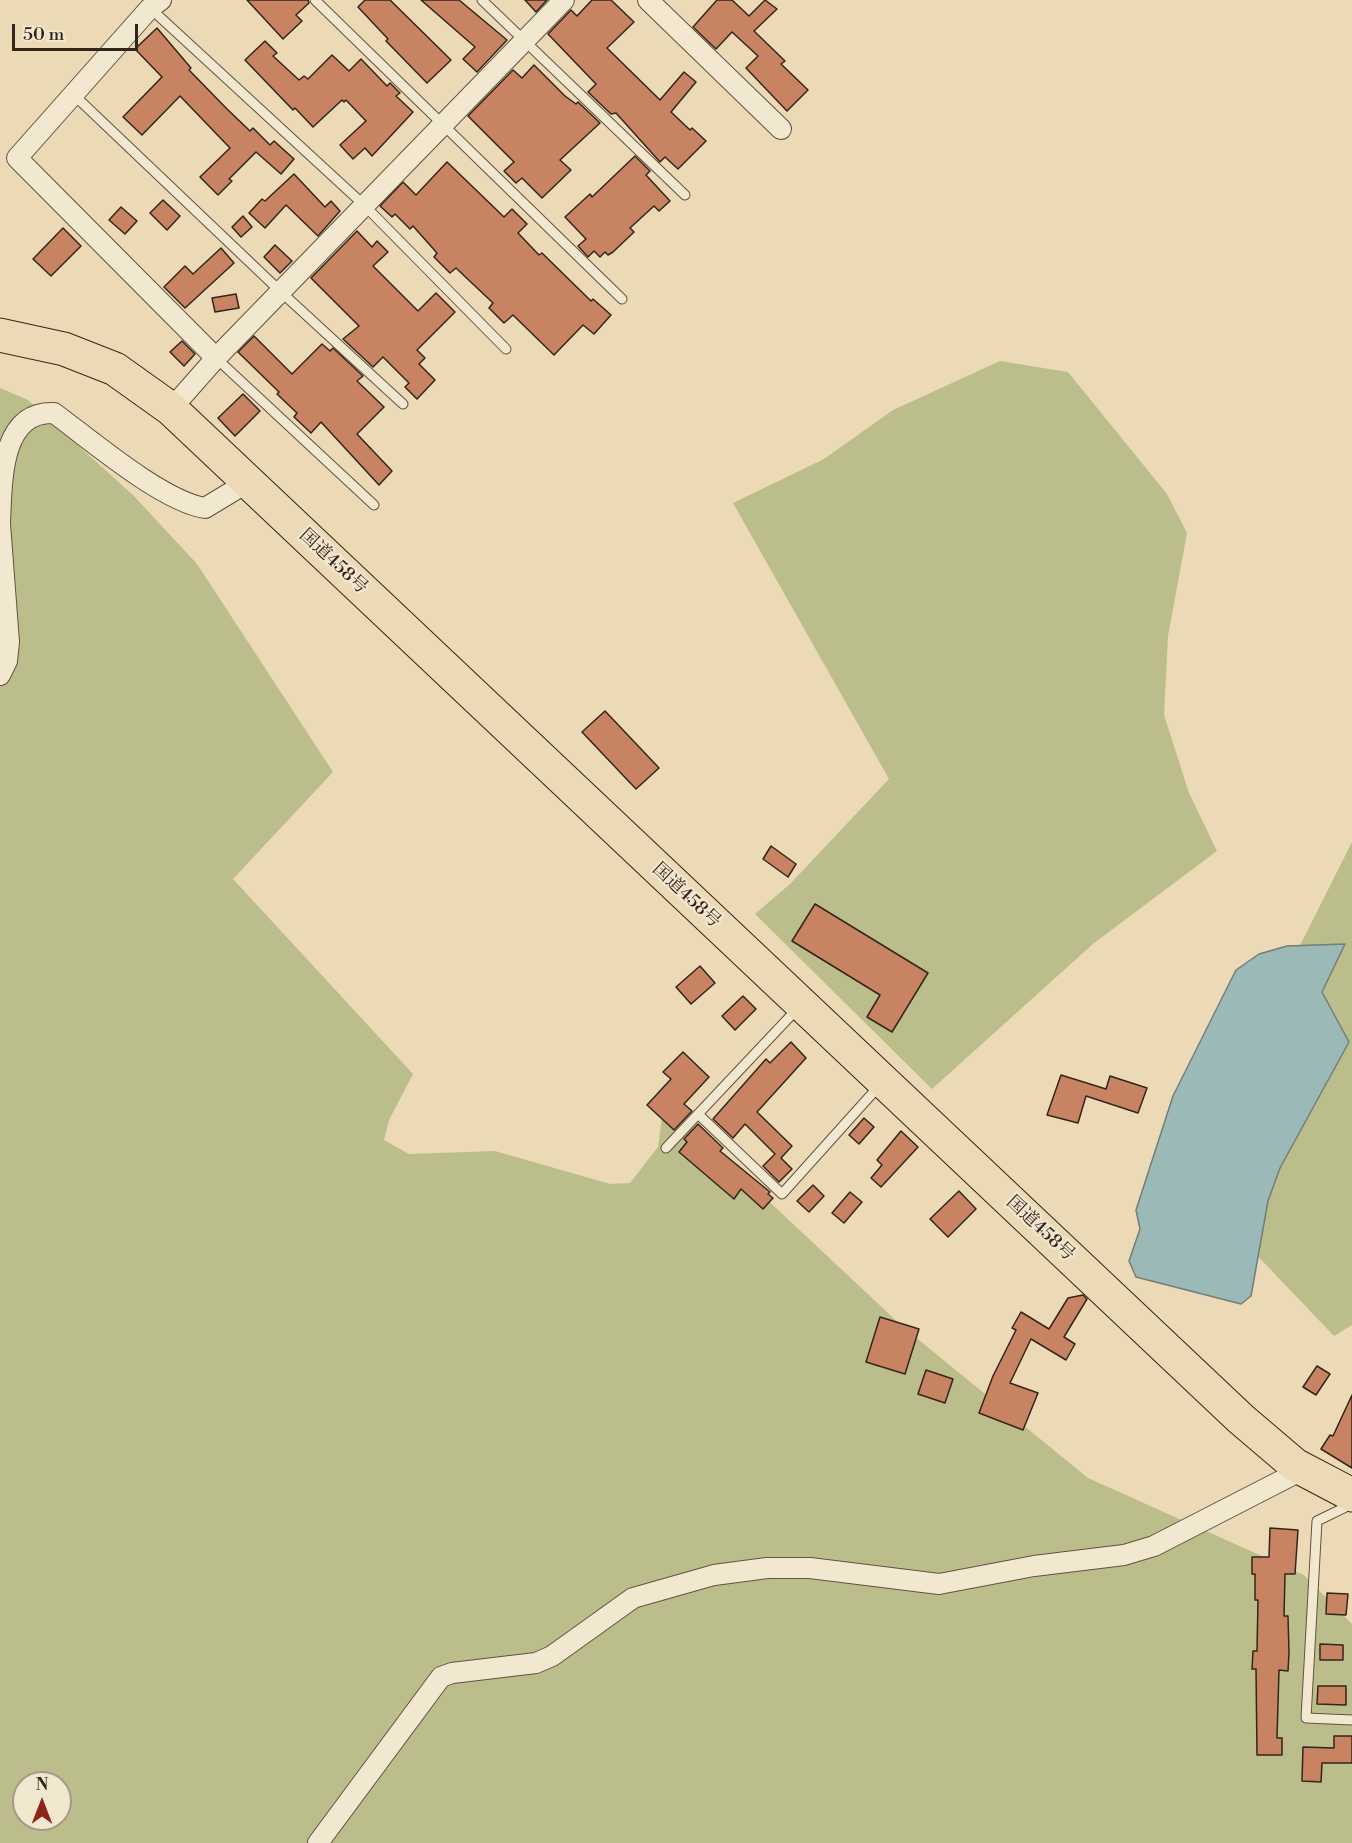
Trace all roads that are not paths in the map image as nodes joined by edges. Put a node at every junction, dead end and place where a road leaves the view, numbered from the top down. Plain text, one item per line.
1 (315, 0) edge
2 (483, 0) edge
3 (564, 0) edge
4 (648, 0) edge
5 (151, 3) edge
6 (525, 41) junction
7 (74, 94) junction
8 (444, 124) junction
9 (781, 129) dead end
10 (685, 195) dead end
11 (364, 205) junction
12 (280, 291) junction
13 (622, 299) dead end
14 (0, 335) edge
15 (506, 349) dead end
16 (216, 358) junction
17 (403, 404) dead end
18 (171, 409) junction
19 (248, 482) junction
20 (374, 505) dead end
21 (0, 524) edge
22 (0, 675) edge
23 (802, 1004) junction
24 (883, 1081) junction
25 (698, 1114) junction
26 (666, 1148) dead end
27 (1304, 1469) junction
28 (1351, 1505) edge
29 (1352, 1720) edge
30 (318, 1843) edge

1 - 8 lane
2 - 6 lane
3 - 6 street
4 - 9 street
5 - 7 street
5 - 11 lane
6 - 8 street
6 - 10 lane
7 - 12 lane
7 - 16 street
8 - 11 street
8 - 13 lane
11 - 12 street
11 - 15 lane
12 - 16 street
12 - 17 lane
14 - 18 highway, 国道458号
16 - 18 street
16 - 20 lane
18 - 19 highway, 国道458号
19 - 21 street
19 - 23 highway, 国道458号
21 - 22 street
23 - 24 highway, 国道458号
23 - 25 lane
24 - 25 lane
24 - 27 highway, 国道458号
25 - 26 lane
27 - 28 highway, 国道458号
27 - 30 street
28 - 29 lane

